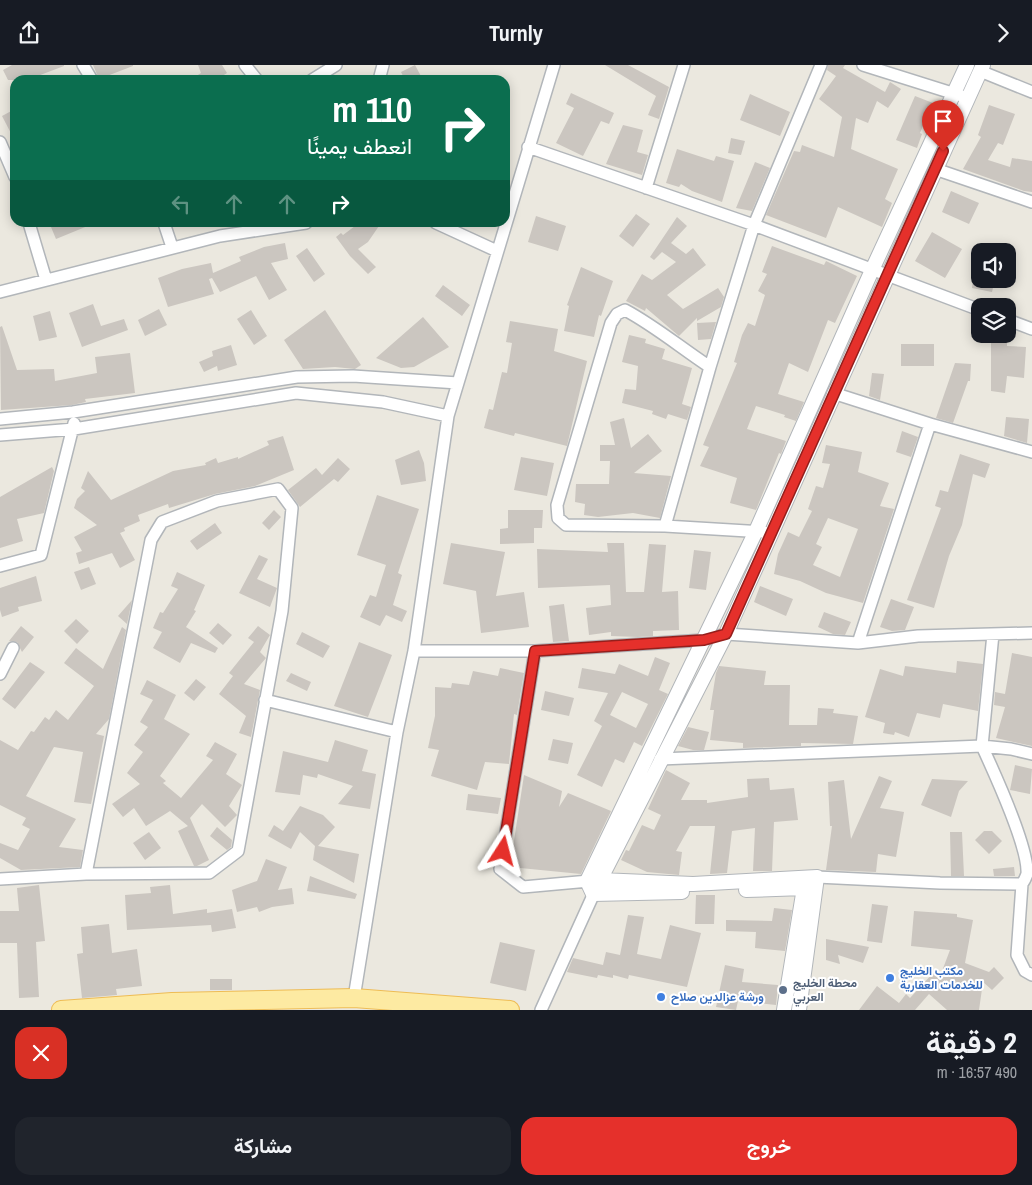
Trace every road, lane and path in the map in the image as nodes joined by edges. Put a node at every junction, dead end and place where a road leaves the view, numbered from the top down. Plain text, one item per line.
1 (245, 65) edge
2 (336, 65) edge
3 (554, 65) edge
4 (684, 65) edge
5 (821, 65) edge
6 (863, 65) edge
7 (967, 65) edge
8 (982, 68) edge
9 (253, 75) edge
10 (320, 75) edge
11 (1032, 92) edge
12 (961, 95) junction
13 (0, 141) edge
14 (528, 147) junction
15 (10, 164) edge
16 (935, 169) junction
17 (646, 188) junction
18 (1032, 202) edge
19 (510, 207) edge
20 (754, 225) junction
21 (30, 227) edge
22 (165, 227) edge
23 (280, 227) edge
24 (445, 227) edge
25 (504, 227) edge
26 (172, 247) junction
27 (497, 251) junction
28 (872, 270) junction
29 (887, 276) junction
30 (46, 280) junction
31 (0, 293) edge
32 (971, 307) edge
33 (1016, 323) edge
34 (1032, 329) edge
35 (710, 367) junction
36 (458, 383) junction
37 (833, 393) junction
38 (73, 412) junction
39 (448, 416) junction
40 (0, 419) edge
41 (930, 424) junction
42 (74, 429) junction
43 (0, 435) edge
44 (1032, 452) edge
45 (665, 526) junction
46 (756, 531) junction
47 (772, 533) junction
48 (0, 566) edge
49 (1032, 633) edge
50 (726, 634) junction
51 (993, 634) junction
52 (704, 640) junction
53 (858, 643) junction
54 (13, 648) dead end
55 (414, 651) junction
56 (535, 651) junction
57 (0, 674) edge
58 (265, 700) junction
59 (397, 732) junction
60 (982, 746) junction
61 (1032, 753) edge
62 (660, 759) junction
63 (86, 874) junction
64 (817, 877) junction
65 (0, 879) edge
66 (593, 881) junction
67 (1022, 884) junction
68 (593, 894) junction
69 (1032, 975) edge
70 (354, 998) junction
71 (61, 1010) edge
72 (510, 1010) edge
73 (541, 1010) edge
74 (784, 1010) edge
75 (799, 1010) edge

1 - 9 street
2 - 10 street
3 - 14 street
4 - 17 street
5 - 20 street
6 - 12 street
7 - 12 street
8 - 11 street
8 - 12 street
12 - 16 street
12 - 28 street
13 - 15 street
14 - 17 street
14 - 19 street
16 - 18 street
16 - 29 street
17 - 20 street
20 - 28 street
20 - 35 street
21 - 30 street
22 - 26 street
23 - 26 street
24 - 27 street
25 - 27 street
26 - 30 street
27 - 36 street
28 - 29 street
28 - 46 street
29 - 32 street
29 - 37 street
30 - 31 street
33 - 34 street
35 - 45 street
35 - 45 street
36 - 38 street
36 - 39 street
37 - 41 street
37 - 47 street
38 - 40 street
38 - 42 street
39 - 42 street
39 - 55 street
41 - 44 street
41 - 53 street
42 - 43 street
42 - 48 street
45 - 46 street
46 - 47 street
46 - 52 street
47 - 50 street
49 - 51 street
50 - 52 street
50 - 53 street
50 - 62 street
51 - 53 street
51 - 60 street
52 - 56 street
52 - 66 street
54 - 57 street
55 - 56 street
55 - 59 street
56 - 66 street
58 - 59 street
58 - 63 street
58 - 63 street
59 - 70 street
60 - 61 street
60 - 62 street
60 - 67 street
62 - 66 street
63 - 65 street
64 - 66 street
64 - 67 street
64 - 75 street
66 - 68 street
67 - 69 street
68 - 73 street
68 - 74 street
70 - 71 main road
70 - 72 main road

